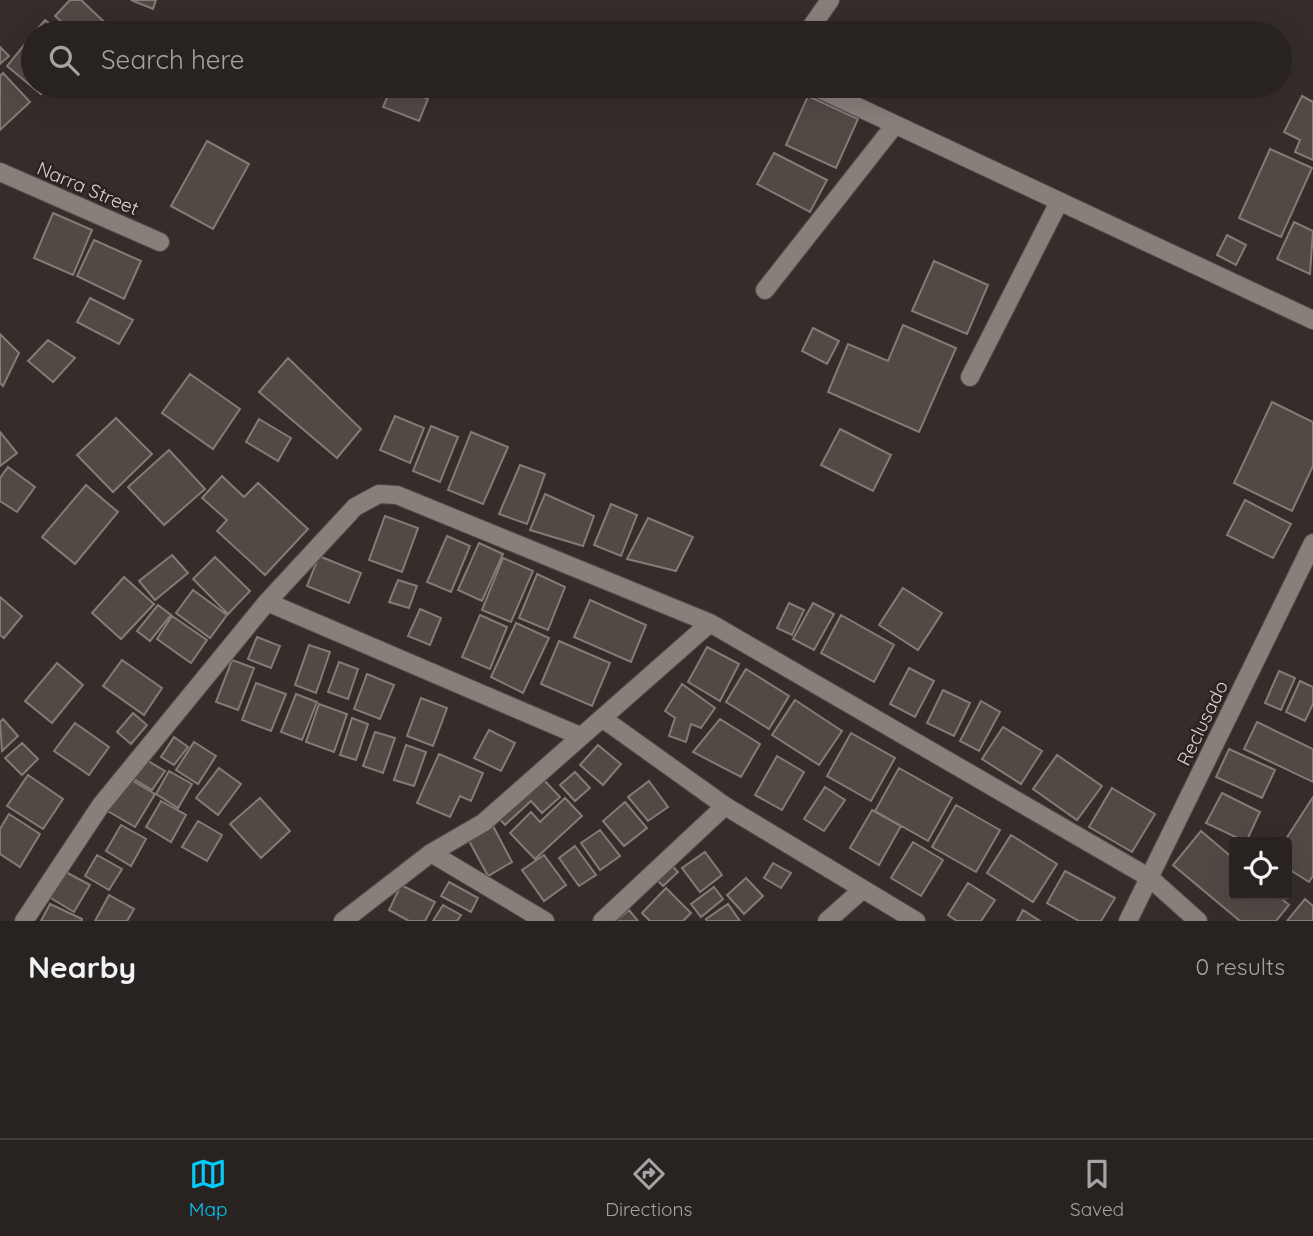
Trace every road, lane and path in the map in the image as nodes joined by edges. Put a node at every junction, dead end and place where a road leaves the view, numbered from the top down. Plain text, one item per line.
1 (830, 0) edge
2 (815, 21) edge
3 (837, 98) edge
4 (894, 126) junction
5 (0, 172) edge
6 (1059, 202) junction
7 (160, 242) dead end
8 (765, 290) dead end
9 (1313, 320) edge
10 (970, 377) dead end
11 (1313, 543) edge
12 (1305, 579) edge
13 (267, 602) junction
14 (710, 623) junction
15 (602, 718) junction
16 (580, 736) junction
17 (725, 806) junction
18 (432, 853) junction
19 (1150, 878) junction
20 (863, 889) junction
21 (24, 921) edge
22 (343, 921) edge
23 (545, 921) edge
24 (602, 921) edge
25 (827, 921) edge
26 (916, 921) edge
27 (1128, 921) edge
28 (1198, 921) edge

1 - 2 street
3 - 4 street
4 - 6 street
4 - 8 street
5 - 7 street, Narra Street
6 - 9 street
6 - 10 street
11 - 12 street, Reclusado
12 - 19 street, Reclusado
13 - 14 street
13 - 16 street
13 - 21 street
14 - 15 street
14 - 19 street
15 - 16 street
15 - 17 street
16 - 18 street
17 - 20 street
17 - 24 street
18 - 22 street
18 - 23 street
19 - 27 street, Reclusado
19 - 28 street
20 - 25 street
20 - 26 street

